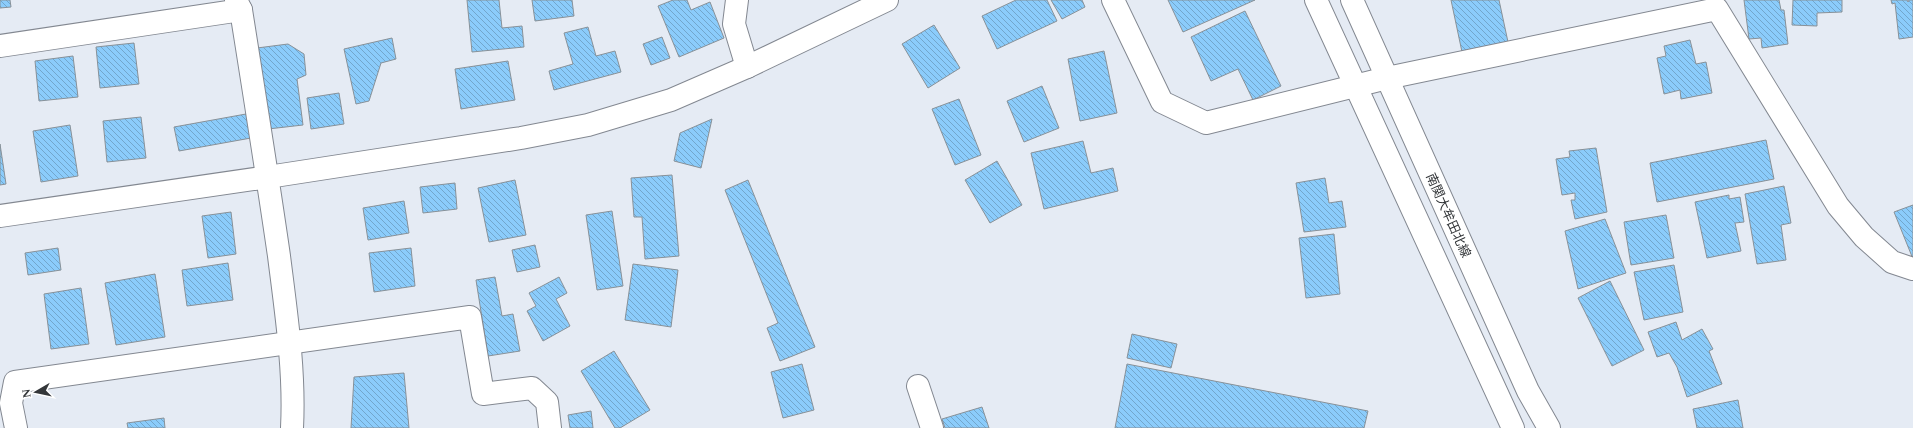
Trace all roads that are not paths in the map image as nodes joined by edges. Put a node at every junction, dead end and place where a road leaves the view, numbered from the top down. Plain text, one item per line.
1 (737, 0) edge
2 (887, 0) edge
3 (1113, 0) edge
4 (1316, 0) edge
5 (1352, 0) edge
6 (238, 5) edge
7 (0, 46) edge
8 (747, 67) junction
9 (1387, 78) junction
10 (1356, 86) junction
11 (268, 177) junction
12 (0, 216) edge
13 (1913, 269) edge
14 (289, 342) junction
15 (918, 386) dead end
16 (16, 428) edge
17 (292, 428) edge
18 (550, 428) edge
19 (932, 428) edge
20 (1513, 428) edge
21 (1549, 428) edge

1 - 8 street
2 - 8 street
3 - 10 street
4 - 10 street
5 - 9 street, 南関大牟田北線
6 - 7 street
6 - 11 street
8 - 11 street
9 - 10 street
9 - 13 street
9 - 21 street, 南関大牟田北線
10 - 20 street
11 - 12 street
11 - 14 street
14 - 16 street
14 - 17 street
14 - 18 street
15 - 19 street

